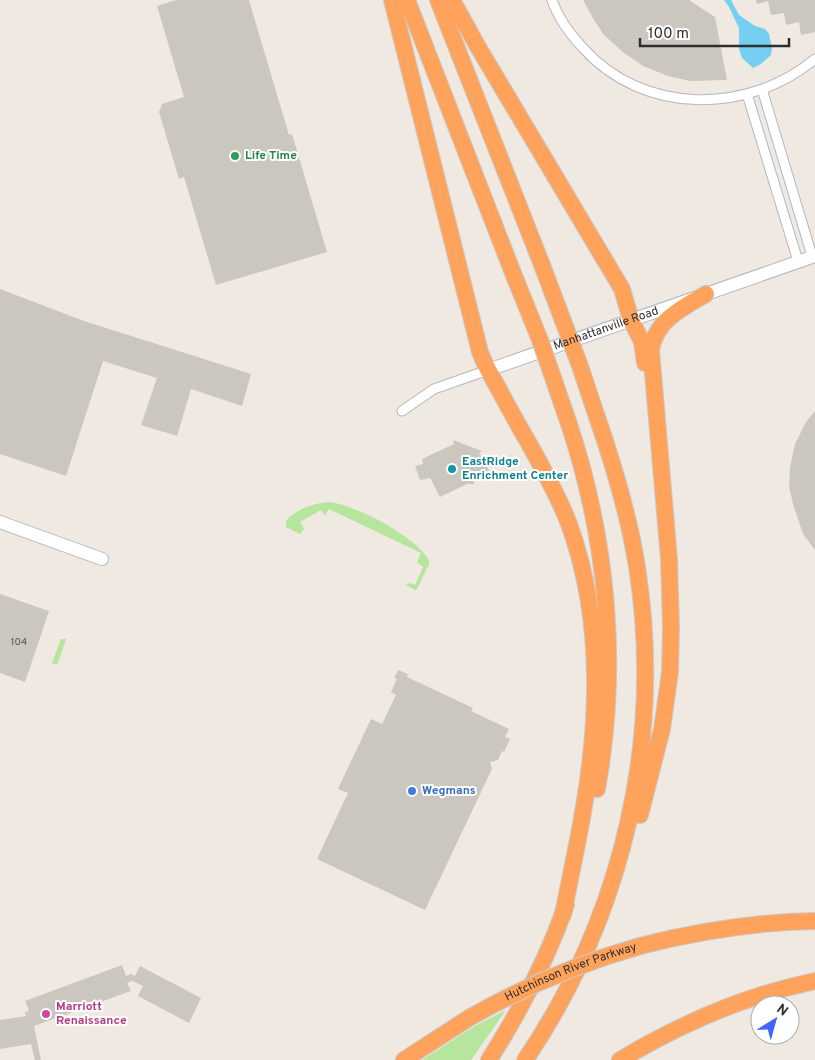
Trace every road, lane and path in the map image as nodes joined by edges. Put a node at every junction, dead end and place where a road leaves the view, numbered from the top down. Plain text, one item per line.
1 (392, 0) edge
2 (407, 0) edge
3 (438, 0) edge
4 (452, 0) edge
5 (552, 0) edge
6 (815, 58) edge
7 (762, 89) junction
8 (747, 94) junction
9 (814, 256) edge
10 (798, 261) junction
11 (706, 294) junction
12 (631, 320) junction
13 (488, 370) junction
14 (402, 410) dead end
15 (658, 440) junction
16 (0, 522) edge
17 (102, 559) dead end
18 (604, 905) junction
19 (563, 915) junction
20 (815, 921) edge
21 (815, 981) edge
22 (404, 1060) edge
23 (489, 1060) edge
24 (525, 1060) edge
25 (620, 1060) edge

1 - 13 highway
2 - 19 highway, bridge
3 - 18 highway, bridge
4 - 12 highway
5 - 8 street
6 - 7 street
7 - 8 street
7 - 9 street
8 - 10 street
9 - 10 street, Manhattanville Road
10 - 11 street, Manhattanville Road
11 - 12 street, Manhattanville Road
11 - 15 highway
12 - 13 street, Manhattanville Road
12 - 15 highway
13 - 14 street, Manhattanville Road
13 - 19 highway
15 - 18 highway
16 - 17 street
18 - 24 highway
19 - 23 highway
20 - 22 highway, Hutchinson River Parkway, bridge
21 - 25 highway

